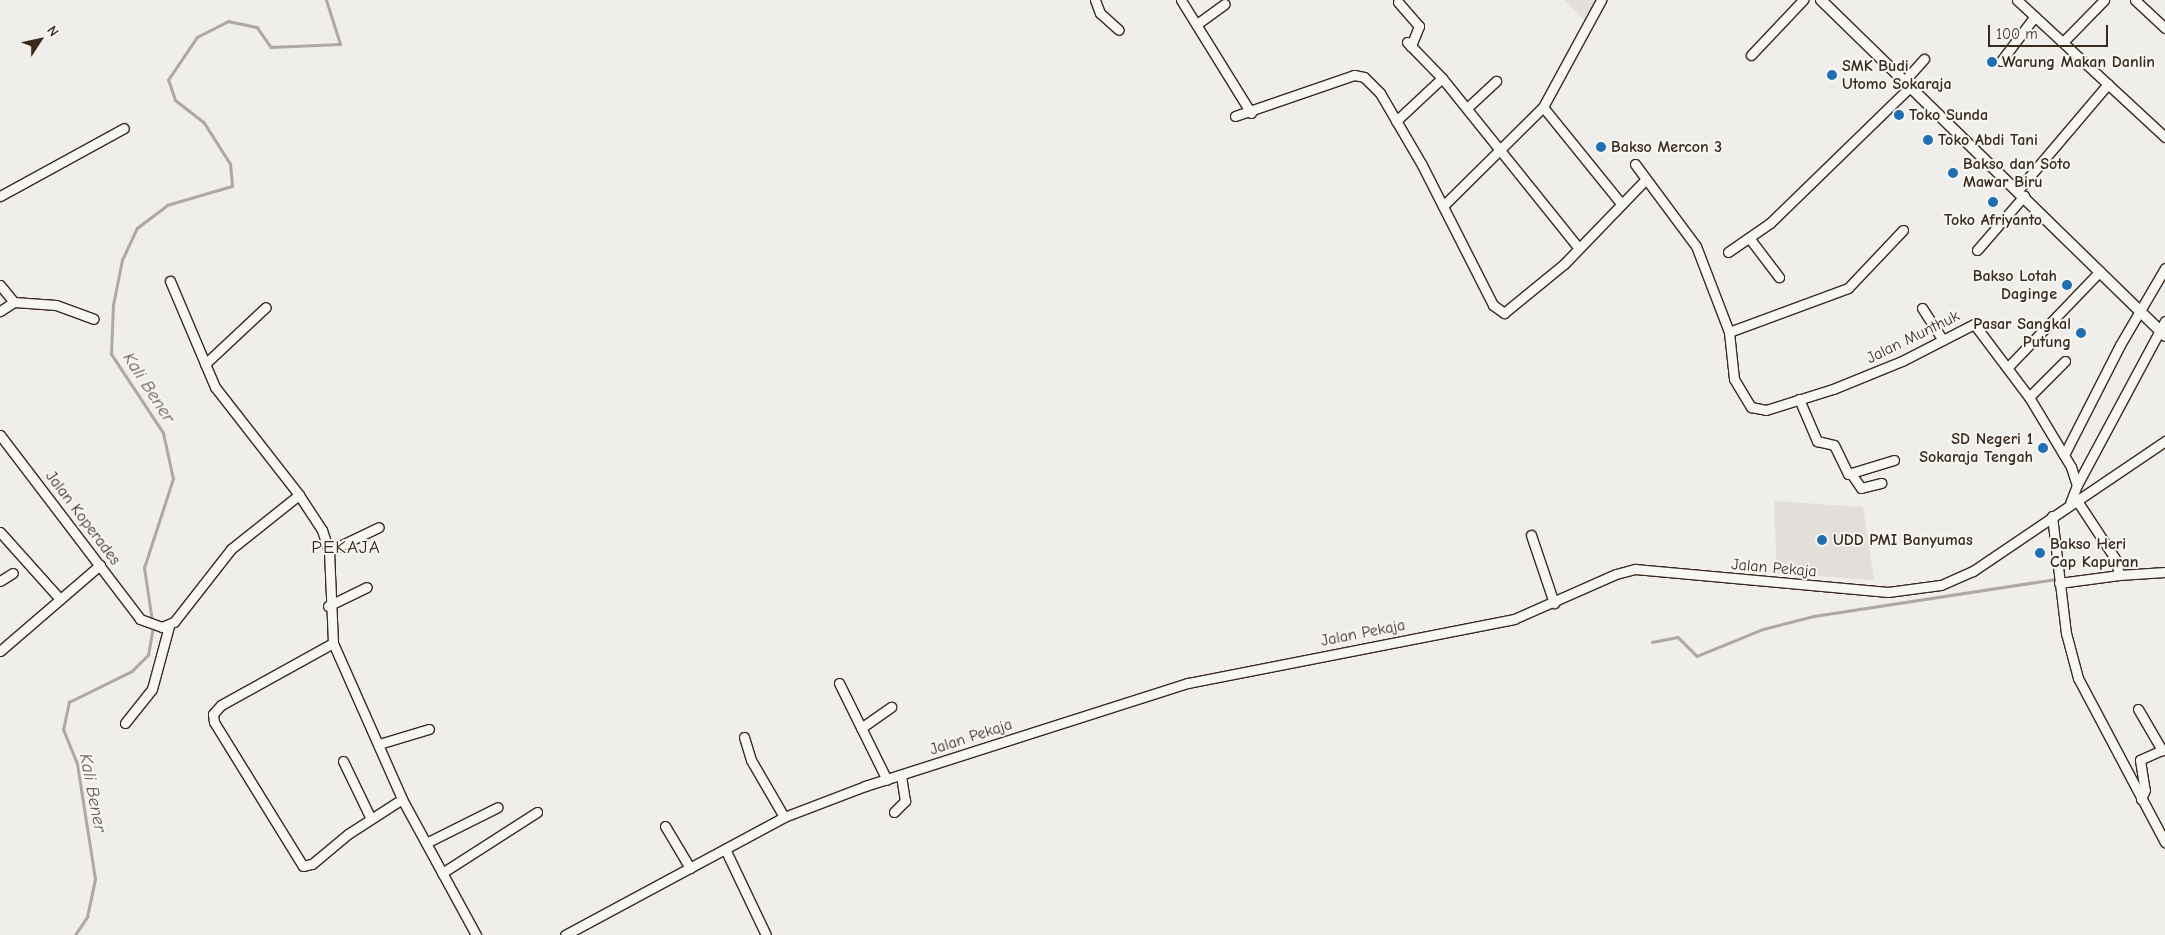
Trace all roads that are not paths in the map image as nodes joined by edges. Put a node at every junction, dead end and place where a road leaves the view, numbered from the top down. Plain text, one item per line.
1 (1095, 0) edge
2 (1181, 0) edge
3 (1601, 0) edge
4 (1803, 0) edge
5 (1821, 0) edge
6 (2017, 0) edge
7 (2104, 0) edge
8 (2135, 0) edge
9 (1398, 2) dead end
10 (1225, 4) dead end
11 (2035, 16) junction
12 (1197, 24) junction
13 (2165, 28) edge
14 (1119, 30) dead end
15 (2063, 42) junction
16 (1751, 55) dead end
17 (1924, 59) dead end
18 (2001, 61) dead end
19 (1442, 78) junction
20 (1496, 81) dead end
21 (1909, 82) junction
22 (2108, 84) junction
23 (1542, 107) junction
24 (1467, 108) junction
25 (1251, 112) junction
26 (1235, 116) dead end
27 (1396, 121) junction
28 (124, 128) dead end
29 (2165, 137) edge
30 (1501, 148) junction
31 (1635, 164) dead end
32 (1646, 180) junction
33 (2021, 193) junction
34 (0, 196) edge
35 (1620, 202) junction
36 (1443, 206) junction
37 (1903, 230) dead end
38 (1750, 239) junction
39 (1578, 246) junction
40 (1977, 250) dead end
41 (1728, 252) dead end
42 (2165, 268) edge
43 (2100, 271) junction
44 (1778, 277) dead end
45 (170, 281) dead end
46 (0, 285) edge
47 (14, 302) junction
48 (266, 307) dead end
49 (1922, 308) dead end
50 (2139, 310) junction
51 (0, 311) edge
52 (94, 319) dead end
53 (2165, 321) edge
54 (1729, 332) junction
55 (2162, 334) edge
56 (1943, 340) junction
57 (2064, 361) dead end
58 (205, 364) junction
59 (2007, 368) junction
60 (2029, 398) junction
61 (1799, 399) junction
62 (0, 435) edge
63 (2165, 442) edge
64 (2064, 455) junction
65 (1894, 460) dead end
66 (1852, 475) junction
67 (1881, 483) dead end
68 (2077, 485) junction
69 (299, 495) junction
70 (2073, 501) junction
71 (2052, 516) junction
72 (379, 528) dead end
73 (0, 532) edge
74 (1531, 535) dead end
75 (329, 551) junction
76 (100, 564) junction
77 (13, 572) dead end
78 (2118, 572) junction
79 (2165, 572) edge
80 (2059, 580) junction
81 (0, 581) edge
82 (367, 587) dead end
83 (60, 599) junction
84 (1554, 603) junction
85 (328, 606) junction
86 (167, 627) junction
87 (333, 643) junction
88 (0, 651) edge
89 (839, 683) dead end
90 (892, 708) dead end
91 (2138, 709) dead end
92 (125, 724) dead end
93 (861, 728) junction
94 (430, 729) dead end
95 (744, 737) dead end
96 (379, 744) junction
97 (2164, 752) edge
98 (342, 761) dead end
99 (902, 775) junction
100 (887, 780) junction
101 (402, 799) junction
102 (2142, 799) junction
103 (498, 807) dead end
104 (537, 812) dead end
105 (894, 812) dead end
106 (369, 817) junction
107 (784, 817) junction
108 (666, 826) dead end
109 (2164, 840) edge
110 (426, 843) junction
111 (725, 849) junction
112 (690, 868) junction
113 (442, 873) junction
114 (476, 935) edge
115 (565, 935) edge
116 (766, 935) edge

1 - 14 street
2 - 12 street
3 - 23 street
4 - 16 street
5 - 21 main road
6 - 11 street
7 - 15 street
8 - 13 street
9 - 19 street
10 - 12 street
11 - 15 street
11 - 18 street
12 - 25 street
15 - 22 street
17 - 21 street
19 - 24 street
19 - 27 street
20 - 24 street
21 - 33 main road
21 - 38 street
22 - 29 street
22 - 33 street
23 - 30 street
23 - 35 street
24 - 30 street
25 - 26 street
25 - 27 street
27 - 36 street
28 - 34 street
30 - 36 street
30 - 39 street
31 - 32 street
32 - 35 street
32 - 54 street
33 - 40 street
33 - 43 main road
35 - 39 street
36 - 39 street
37 - 54 street
38 - 41 street
38 - 44 street
42 - 50 street
43 - 50 main road
43 - 59 street
45 - 58 street
46 - 47 street
47 - 51 street
47 - 52 street
48 - 58 street
49 - 56 street
50 - 55 main road
50 - 64 street
53 - 55 street
54 - 61 street, Jalan Munthuk
55 - 68 street
56 - 59 street, Jalan Munthuk
56 - 61 street, Jalan Munthuk
57 - 60 street
58 - 69 street
59 - 60 street, Jalan Munthuk
60 - 64 street, Jalan Munthuk
61 - 66 street
62 - 76 street, Jalan Koperades
63 - 70 street, Jalan Pekaja
64 - 68 street, Jalan Munthuk
65 - 66 street
66 - 67 street
68 - 70 street
69 - 75 street
69 - 86 street
70 - 71 street, Jalan Pekaja
70 - 78 street
71 - 80 street
71 - 84 street, Jalan Pekaja
72 - 75 street
73 - 83 street
74 - 84 street
75 - 85 street
76 - 83 street
76 - 86 street, Jalan Koperades
77 - 81 street
78 - 79 street
78 - 80 street
80 - 102 street
82 - 85 street
83 - 88 street
84 - 99 street, Jalan Pekaja
85 - 87 street
86 - 92 street
87 - 96 street
87 - 106 street
89 - 93 street
90 - 93 street
91 - 97 street
93 - 100 street
94 - 96 street
95 - 107 street
96 - 101 street
97 - 102 street
98 - 106 street
99 - 100 street, Jalan Pekaja
99 - 105 street
100 - 107 street, Jalan Pekaja
101 - 106 street
101 - 110 street
102 - 109 street
103 - 110 street
104 - 113 street
107 - 111 street, Jalan Pekaja
108 - 112 street
110 - 113 street
111 - 112 street, Jalan Pekaja
111 - 116 street
112 - 115 street, Jalan Pekaja
113 - 114 street

